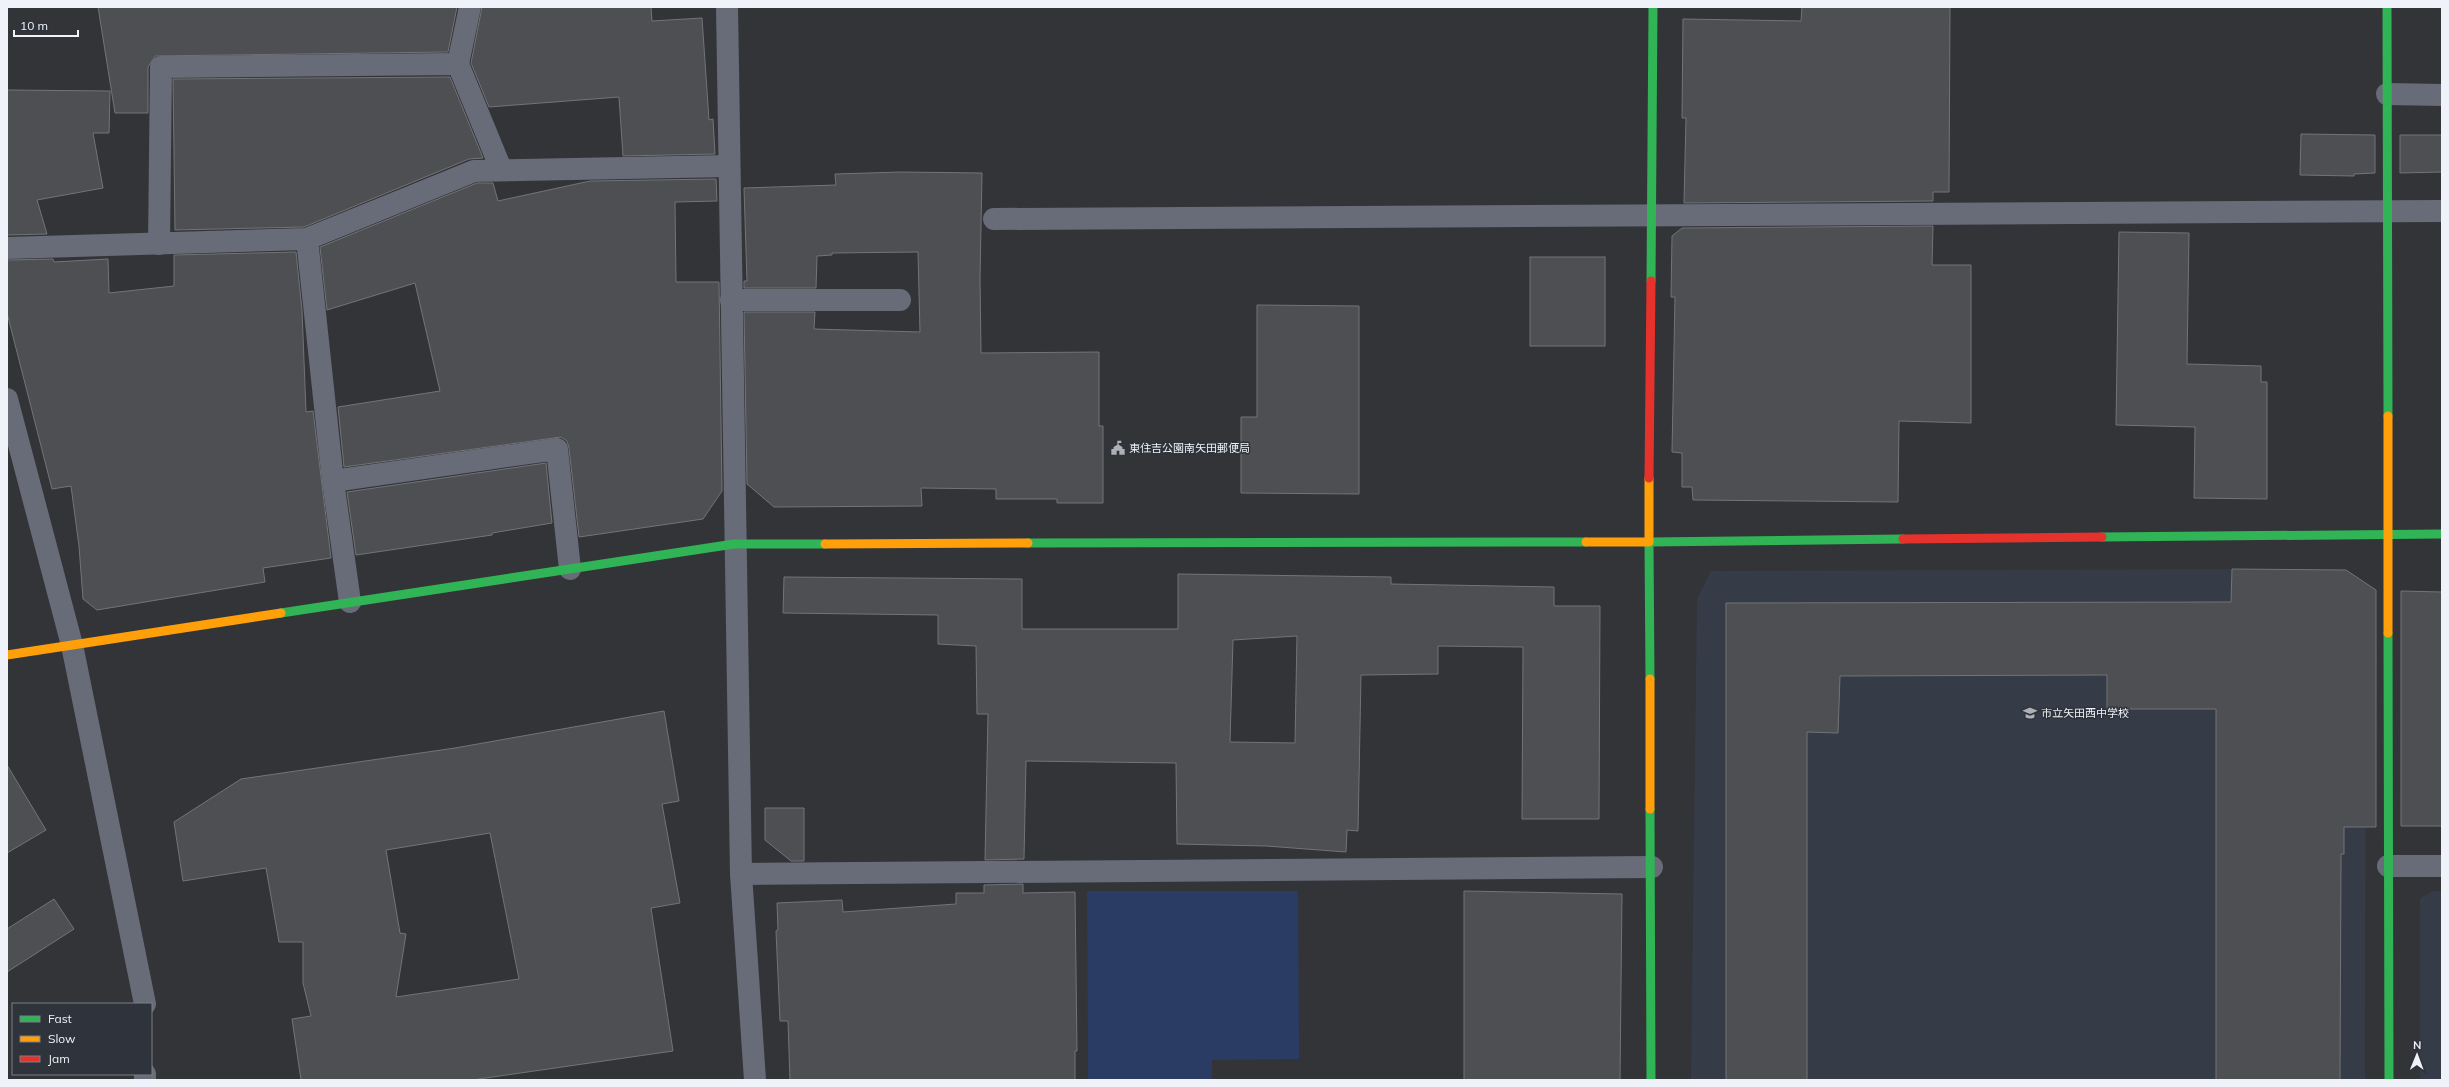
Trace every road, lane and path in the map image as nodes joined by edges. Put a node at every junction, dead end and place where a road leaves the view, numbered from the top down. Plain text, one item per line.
1 (470, 7) edge
2 (727, 7) edge
3 (1653, 7) edge
4 (2387, 7) edge
5 (458, 64) junction
6 (2387, 94) junction
7 (2442, 95) edge
8 (729, 166) junction
9 (501, 169) junction
10 (2387, 211) junction
11 (2442, 211) edge
12 (1653, 215) junction
13 (994, 219) dead end
14 (307, 238) junction
15 (159, 244) junction
16 (7, 248) edge
17 (731, 300) junction
18 (900, 300) dead end
19 (7, 399) edge
20 (334, 481) junction
21 (2388, 534) junction
22 (2442, 534) edge
23 (1649, 542) junction
24 (734, 544) junction
25 (570, 569) junction
26 (350, 602) junction
27 (72, 645) junction
28 (7, 655) edge
29 (2388, 866) junction
30 (2442, 866) edge
31 (1652, 867) junction
32 (741, 874) junction
33 (145, 1003) edge
34 (755, 1080) edge
35 (1651, 1080) edge
36 (2389, 1080) edge

1 - 5 street
2 - 8 street
3 - 12 street
4 - 6 street
5 - 9 street
5 - 15 street
6 - 7 street
6 - 10 street
8 - 9 street
8 - 17 street
9 - 14 street
10 - 11 street
10 - 12 street
10 - 21 street
12 - 13 street
12 - 23 street
14 - 15 street
14 - 20 street
15 - 16 street
17 - 18 street
17 - 24 street
19 - 27 street
20 - 25 street
20 - 26 street
21 - 22 street
21 - 23 street
21 - 29 street
23 - 24 street
23 - 31 street
24 - 25 street
24 - 32 street
25 - 26 street
26 - 27 street
27 - 28 street
27 - 33 street
29 - 30 street
29 - 36 street
31 - 32 street
31 - 35 street
32 - 34 street

